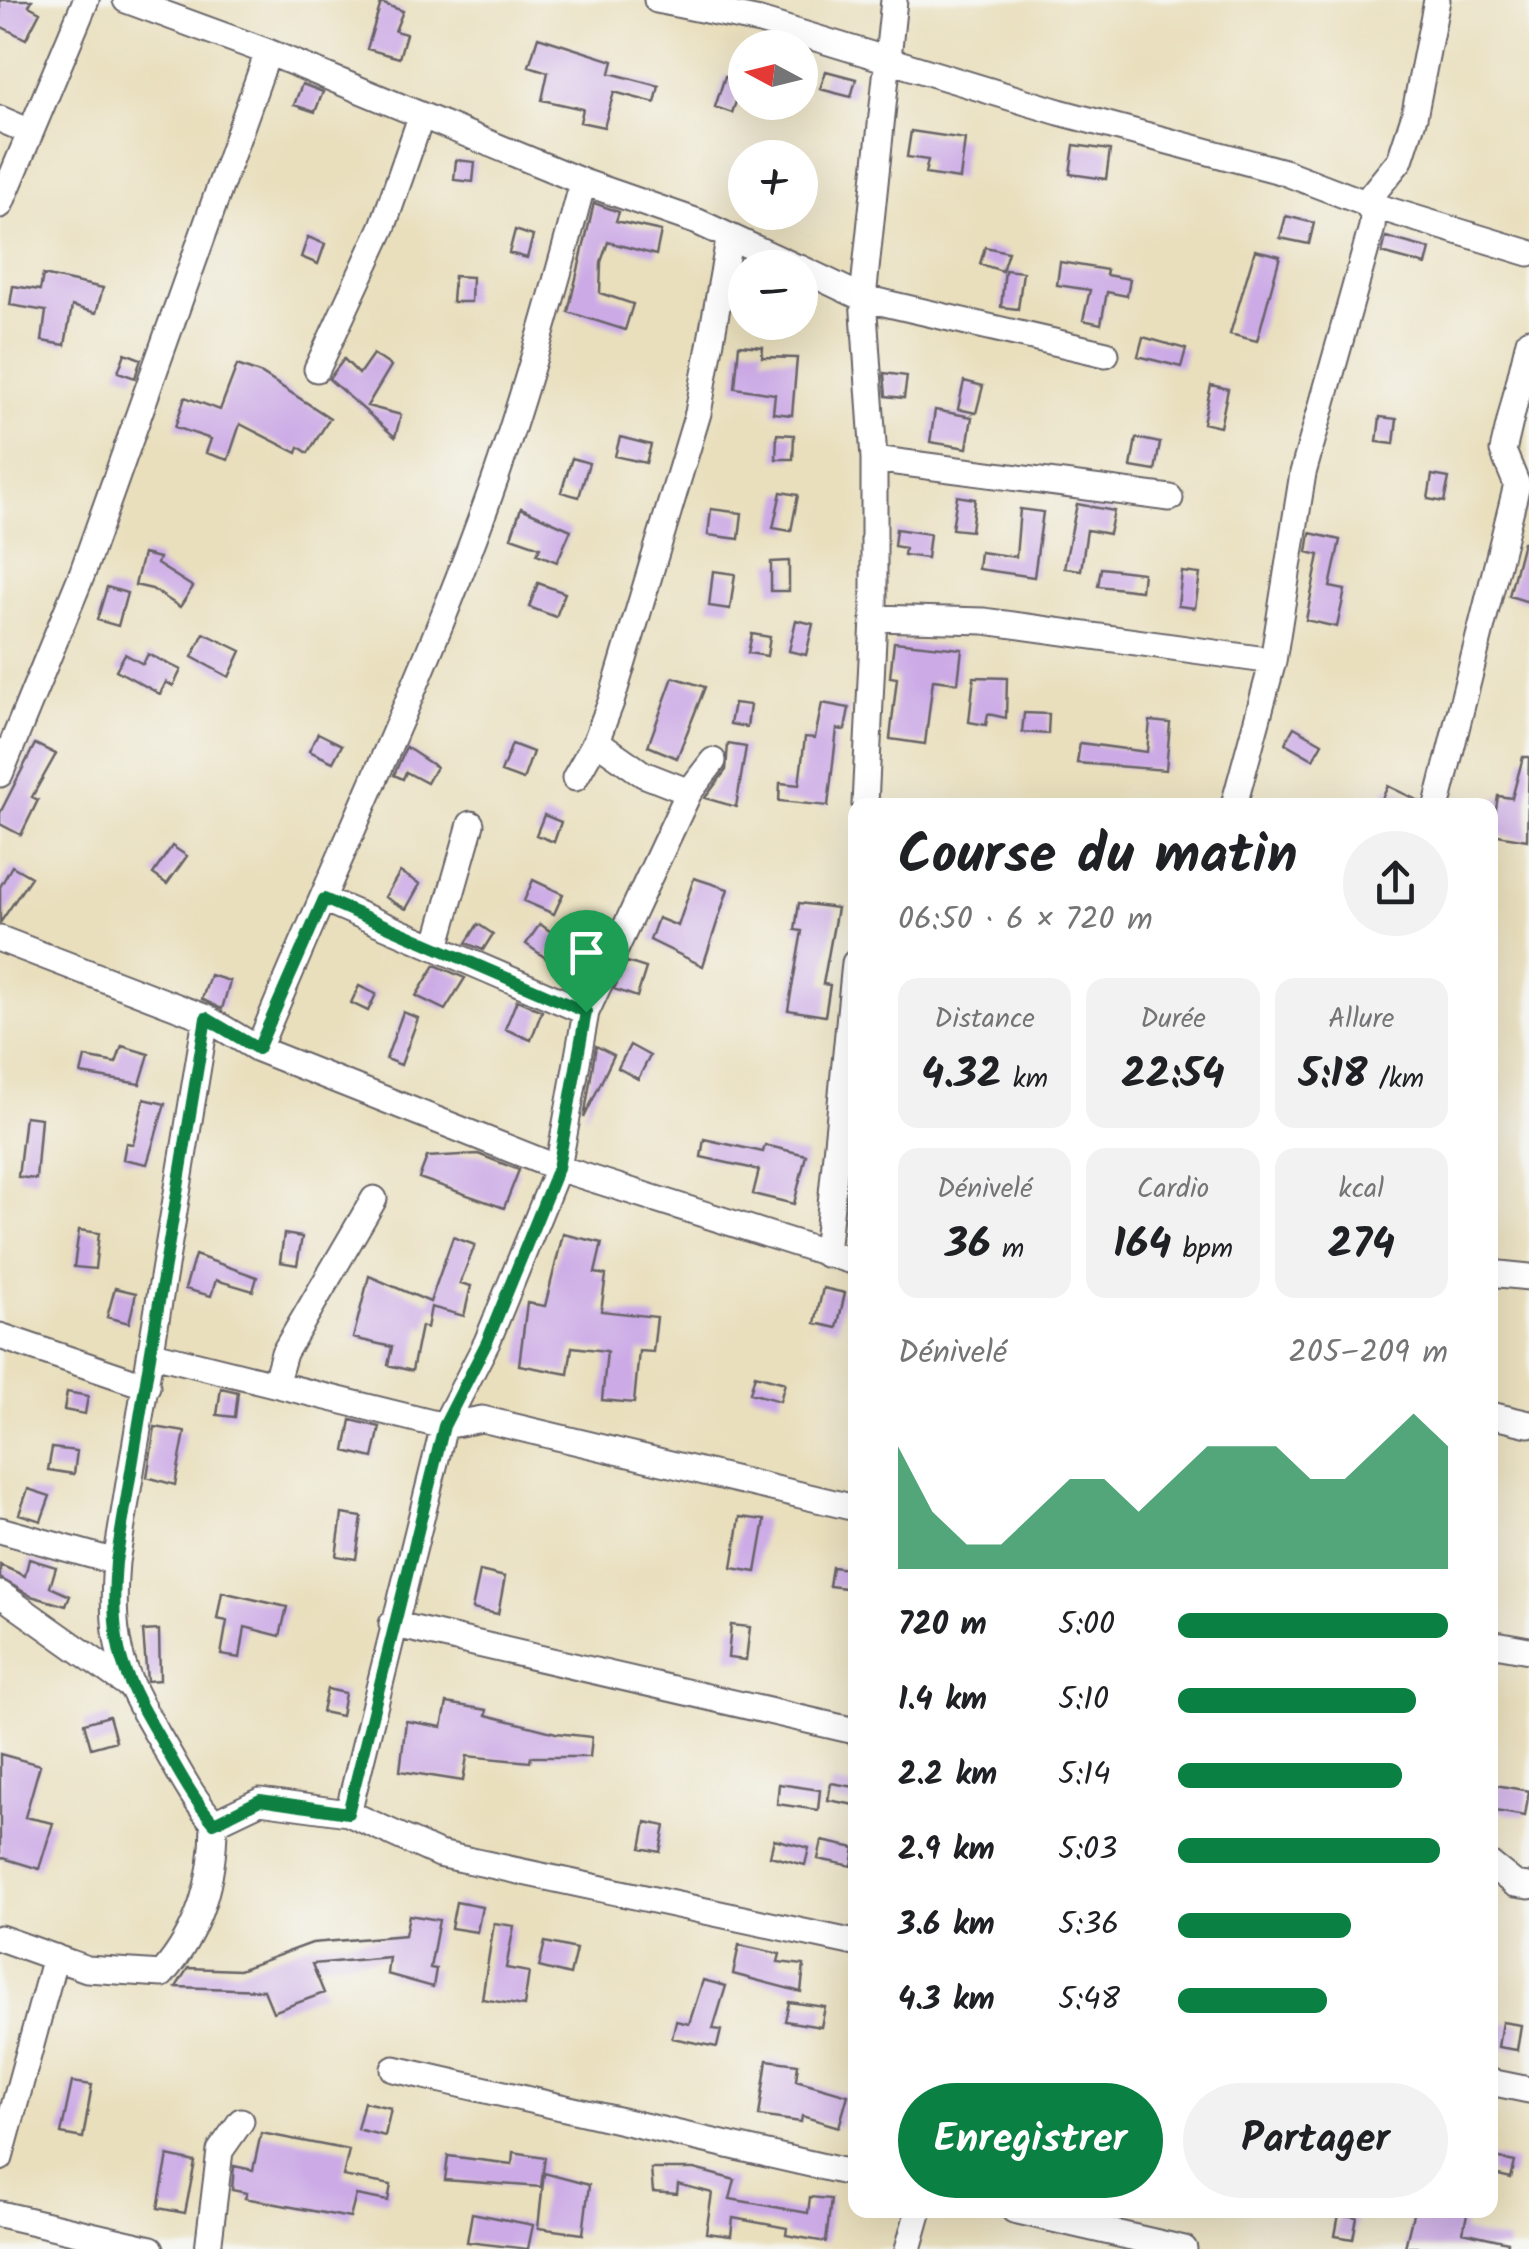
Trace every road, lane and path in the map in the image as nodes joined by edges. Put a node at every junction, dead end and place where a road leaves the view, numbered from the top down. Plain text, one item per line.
1 (86, 0) edge
2 (126, 0) edge
3 (657, 0) edge
4 (894, 0) edge
5 (1437, 0) edge
6 (268, 52) junction
7 (889, 59) junction
8 (420, 117) junction
9 (0, 119) edge
10 (28, 131) junction
11 (583, 182) junction
12 (1365, 203) junction
13 (0, 205) edge
14 (729, 240) junction
15 (754, 250) edge
16 (1529, 253) edge
17 (818, 277) edge
18 (863, 298) junction
19 (1529, 341) edge
20 (1106, 354) dead end
21 (318, 369) dead end
22 (874, 459) junction
23 (1523, 488) edge
24 (1170, 498) dead end
25 (874, 618) junction
26 (1274, 661) junction
27 (596, 742) junction
28 (713, 761) dead end
29 (0, 774) edge
30 (576, 778) dead end
31 (689, 792) junction
32 (865, 798) edge
33 (1236, 798) edge
34 (1440, 798) edge
35 (470, 824) dead end
36 (324, 899) junction
37 (0, 938) edge
38 (436, 947) junction
39 (586, 1012) junction
40 (206, 1018) junction
41 (258, 1049) junction
42 (848, 1076) edge
43 (558, 1168) junction
44 (374, 1199) dead end
45 (826, 1254) junction
46 (848, 1260) edge
47 (1498, 1274) edge
48 (1529, 1277) edge
49 (0, 1336) edge
50 (153, 1354) junction
51 (276, 1382) junction
52 (146, 1386) junction
53 (1498, 1417) edge
54 (1529, 1424) edge
55 (444, 1426) junction
56 (848, 1506) edge
57 (0, 1530) edge
58 (116, 1562) junction
59 (0, 1594) edge
60 (392, 1624) junction
61 (1498, 1644) edge
62 (1529, 1650) edge
63 (127, 1684) junction
64 (848, 1729) edge
65 (348, 1813) junction
66 (214, 1823) junction
67 (1498, 1870) edge
68 (1529, 1886) edge
69 (0, 1938) edge
70 (848, 1942) edge
71 (55, 1957) junction
72 (394, 2068) dead end
73 (1498, 2084) edge
74 (1529, 2090) edge
75 (241, 2121) dead end
76 (0, 2158) edge
77 (848, 2172) edge
78 (0, 2214) edge
79 (918, 2218) edge
80 (1049, 2218) edge
81 (150, 2249) edge
82 (208, 2249) edge
83 (908, 2249) edge
84 (1184, 2249) edge

1 - 10 street
2 - 6 street
3 - 7 street
4 - 7 street
5 - 12 street
6 - 8 street
6 - 29 street
7 - 12 street
7 - 18 street
8 - 11 street
8 - 21 street
9 - 10 street
10 - 13 street
11 - 14 street
11 - 36 street
12 - 16 street
12 - 26 street
14 - 15 street
14 - 27 street
17 - 18 street
18 - 20 street
18 - 22 street
19 - 23 street
22 - 24 street
22 - 25 street
23 - 34 street
25 - 26 street
25 - 32 street
26 - 33 street
27 - 30 street
27 - 31 street
28 - 31 street
31 - 39 street
35 - 38 street
36 - 38 street
36 - 41 street
37 - 40 street
38 - 39 street
39 - 43 street
40 - 41 street
40 - 50 street
41 - 43 street
42 - 45 street
43 - 45 street
43 - 55 street
44 - 51 street
45 - 46 street
47 - 48 street
49 - 52 street
50 - 51 street
50 - 52 street
51 - 55 street
52 - 58 street
53 - 54 street
55 - 56 street
55 - 60 street
57 - 58 street
58 - 63 street
59 - 63 street
60 - 64 street
60 - 65 street
61 - 62 street
63 - 66 street
65 - 66 street
65 - 70 street
66 - 71 street
67 - 68 street
69 - 71 street
71 - 76 street
72 - 77 street
73 - 74 street
75 - 82 street
78 - 81 street
79 - 83 street
80 - 84 street

